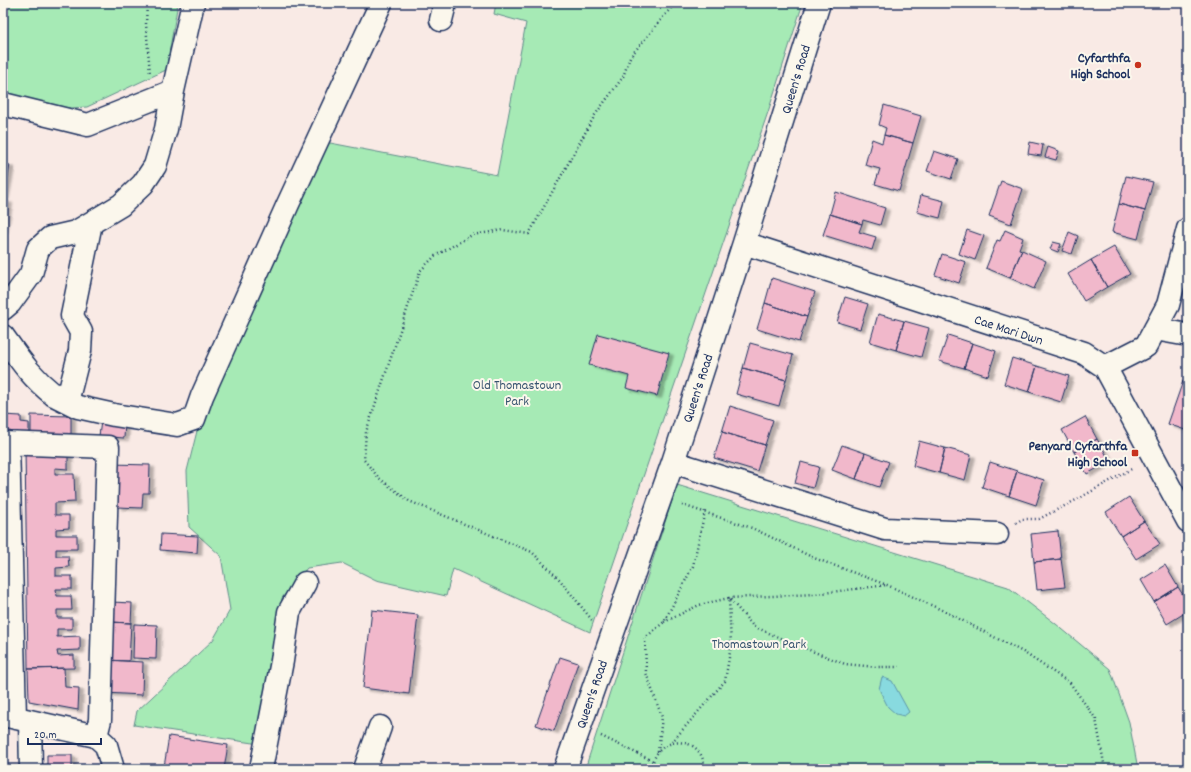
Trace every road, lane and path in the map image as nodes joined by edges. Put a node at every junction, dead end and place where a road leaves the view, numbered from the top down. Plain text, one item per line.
1 (148, 3) edge
2 (193, 3) edge
3 (381, 3) edge
4 (675, 3) edge
5 (819, 3) edge
6 (173, 91) junction
7 (153, 99) junction
8 (3, 104) edge
9 (91, 223) junction
10 (1188, 232) edge
11 (744, 243) junction
12 (3, 309) edge
13 (1155, 329) junction
14 (1188, 335) edge
15 (3, 336) edge
16 (1105, 367) junction
17 (54, 395) junction
18 (6, 443) edge
19 (1153, 457) junction
20 (673, 462) junction
21 (660, 498) junction
22 (705, 511) junction
23 (1188, 521) edge
24 (997, 534) joint
25 (305, 583) dead end
26 (887, 585) junction
27 (729, 598) junction
28 (664, 622) junction
29 (613, 633) junction
30 (898, 667) dead end
31 (16, 718) edge
32 (580, 726) junction
33 (380, 727) dead end
34 (96, 736) junction
35 (672, 742) junction
36 (658, 752) junction
37 (653, 761) junction
38 (31, 769) edge
39 (113, 769) edge
40 (261, 769) edge
41 (365, 769) edge
42 (565, 769) edge
43 (652, 769) edge
44 (704, 769) edge
45 (1105, 769) edge

1 - 7 path
2 - 6 street
3 - 17 street
4 - 29 path
5 - 11 street, Queen's Road
6 - 7 street
6 - 9 street
7 - 8 street
9 - 12 street
9 - 17 street
10 - 13 street
11 - 16 street, Cae Mari Dwn
11 - 20 street, Queen's Road
13 - 14 street
13 - 16 street
15 - 17 street
16 - 19 street, Cae Mari Dwn
18 - 31 street
18 - 34 street
19 - 23 street, Cae Mari Dwn
19 - 24 path
20 - 21 street, Queen's Road
20 - 24 street
21 - 22 path
21 - 29 street, Queen's Road
22 - 26 path
22 - 28 path
25 - 40 street
26 - 27 path
26 - 45 path
27 - 28 path
27 - 30 path
27 - 35 path
28 - 36 path
29 - 32 street, Queen's Road
31 - 34 street
31 - 38 street
32 - 37 path
32 - 42 street, Queen's Road
33 - 41 street
34 - 39 street
35 - 36 path
35 - 44 path
36 - 37 path
37 - 43 path

